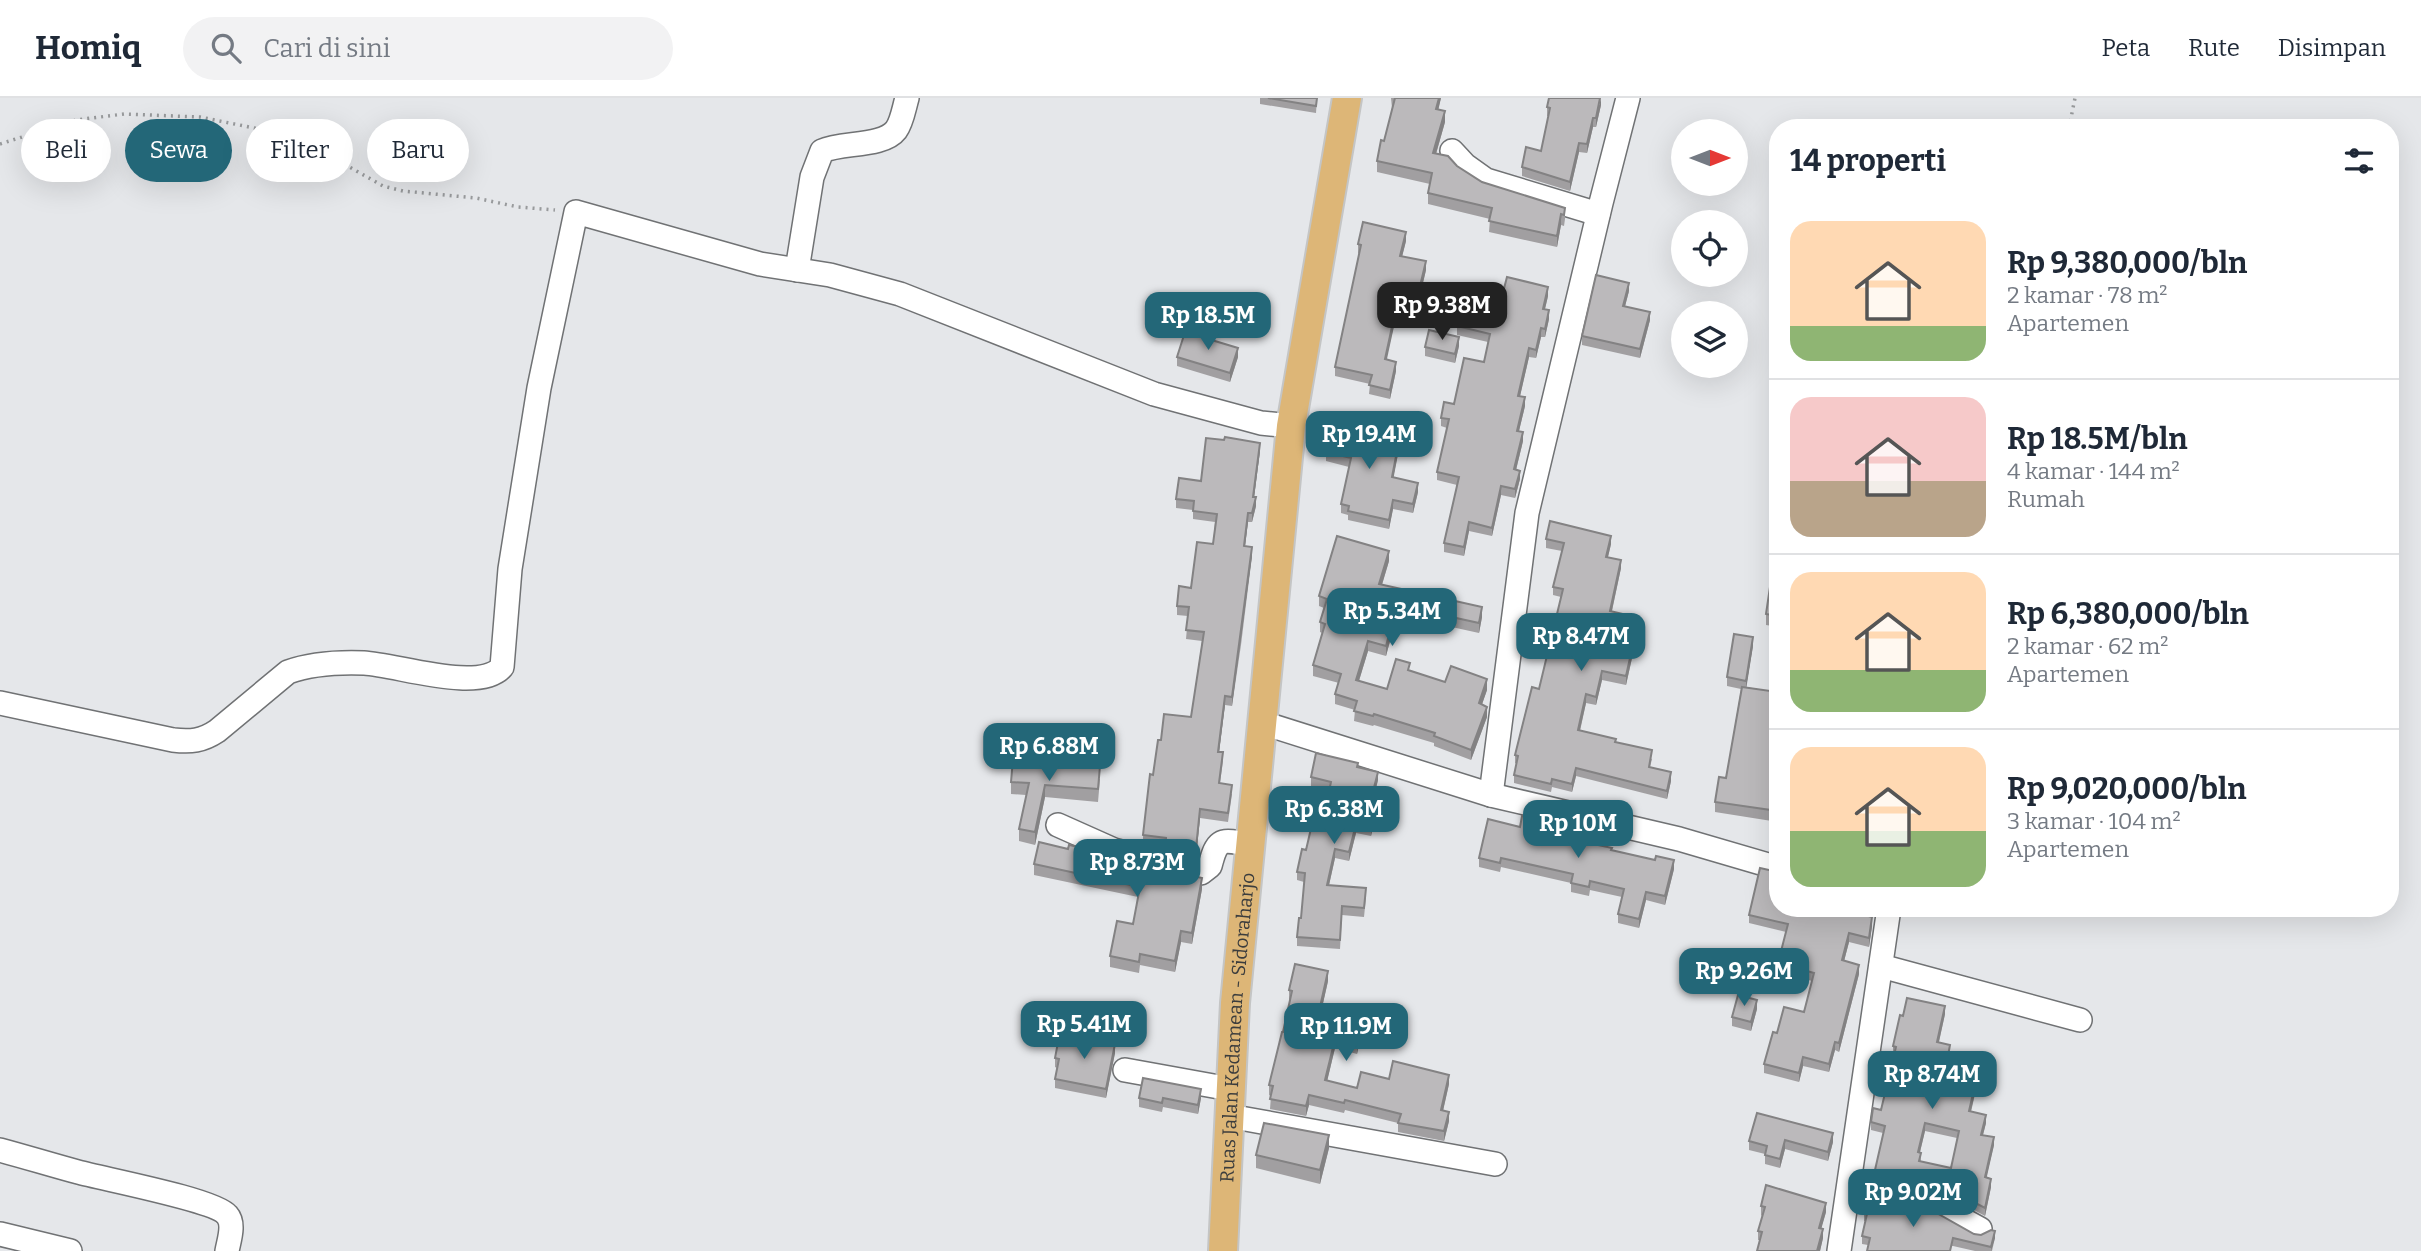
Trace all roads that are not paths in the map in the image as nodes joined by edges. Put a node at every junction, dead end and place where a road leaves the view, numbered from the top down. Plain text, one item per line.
1 (907, 98) edge
2 (1347, 98) edge
3 (1628, 98) edge
4 (1452, 151) dead end
5 (1598, 215) junction
6 (796, 270) junction
7 (1291, 426) junction
8 (0, 703) edge
9 (1263, 723) junction
10 (1491, 795) junction
11 (1058, 825) dead end
12 (1251, 844) junction
13 (1769, 865) edge
14 (1888, 917) edge
15 (1881, 965) junction
16 (2080, 1020) dead end
17 (1125, 1070) dead end
18 (1230, 1103) junction
19 (0, 1150) edge
20 (1495, 1164) dead end
21 (1849, 1187) junction
22 (1980, 1229) dead end
23 (0, 1234) edge
24 (70, 1251) edge
25 (227, 1251) edge
26 (1223, 1251) edge
27 (1839, 1251) edge

1 - 6 street
2 - 7 main road, Ruas Jalan Kedamean - Sidoraharjo
3 - 5 street
4 - 5 street
5 - 10 street
6 - 7 street
6 - 8 street
7 - 9 main road, Ruas Jalan Kedamean - Sidoraharjo
9 - 10 street
9 - 12 main road, Ruas Jalan Kedamean - Sidoraharjo
10 - 13 street
11 - 12 street
12 - 18 main road, Ruas Jalan Kedamean - Sidoraharjo
14 - 15 street
15 - 16 street
15 - 21 street
17 - 18 street
18 - 20 street
18 - 26 main road, Ruas Jalan Kedamean - Sidoraharjo
19 - 25 street
21 - 22 street
21 - 27 street
23 - 24 street

